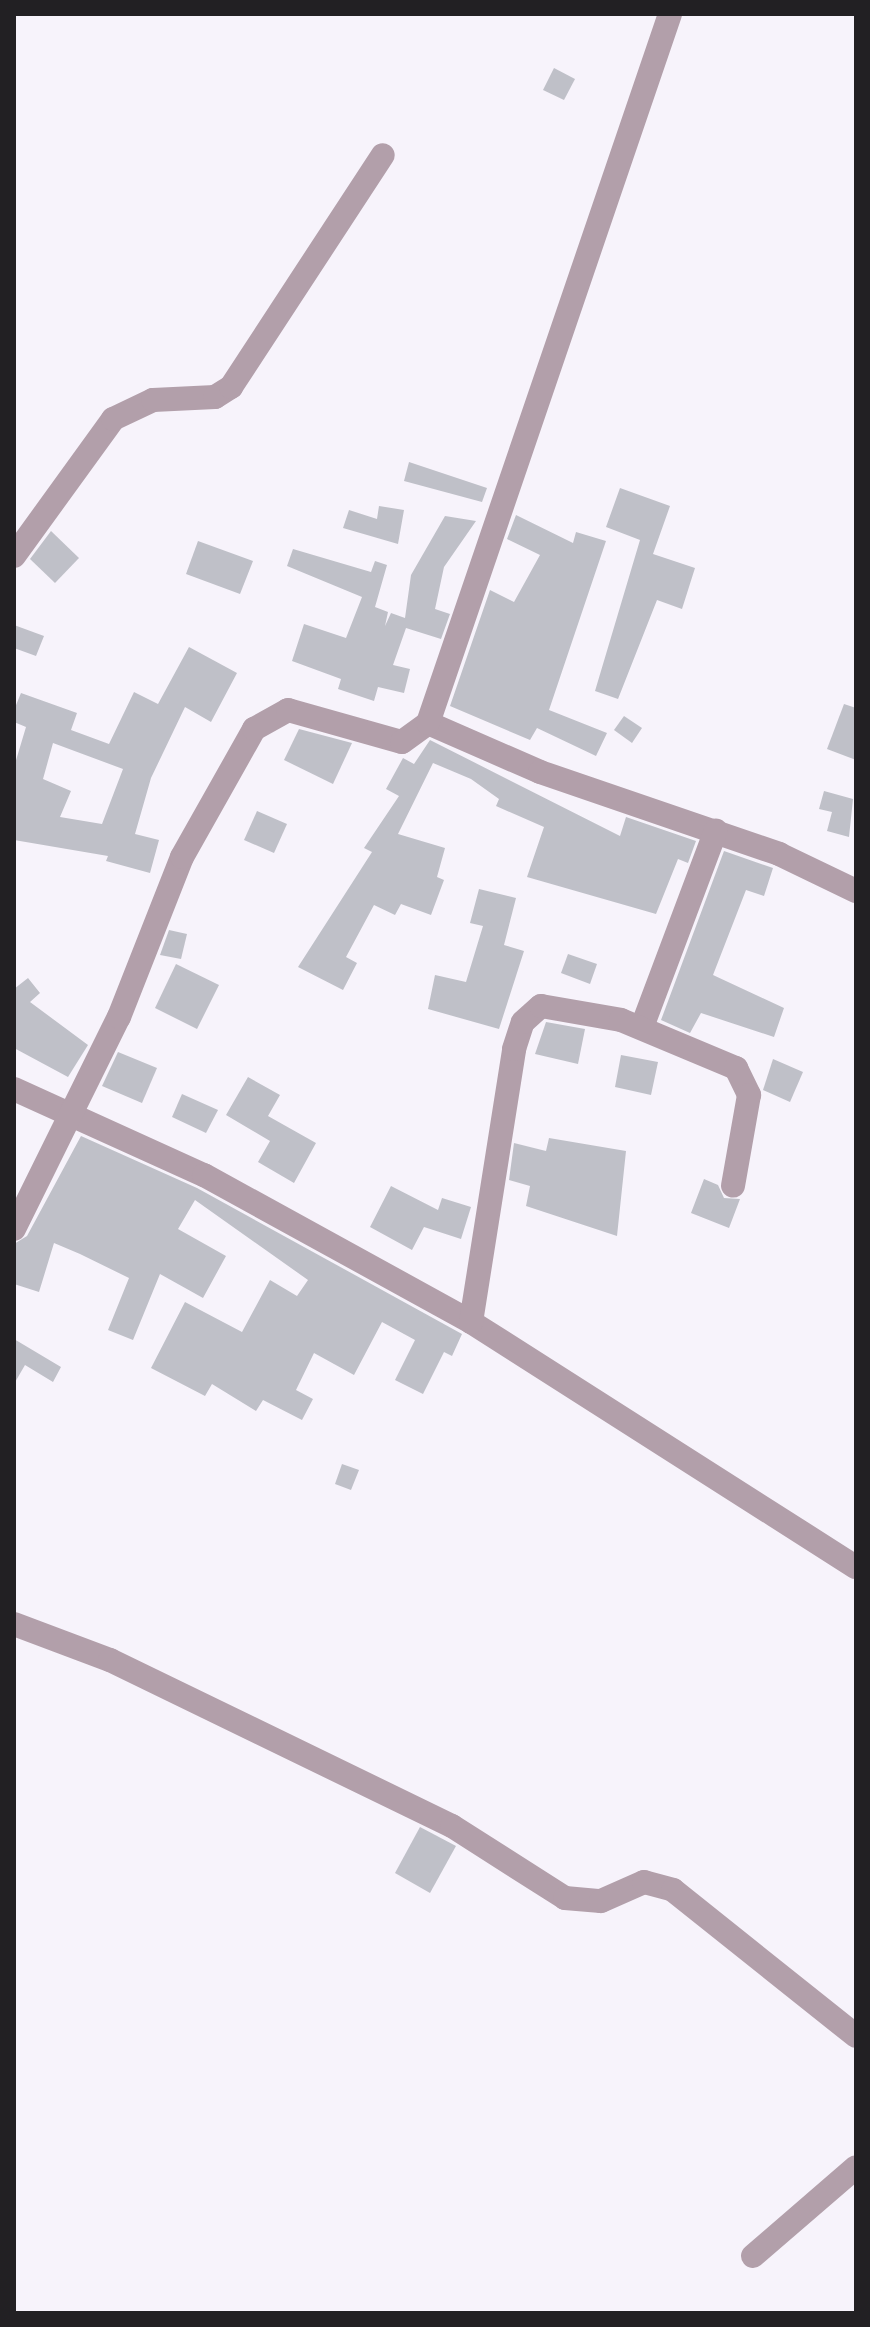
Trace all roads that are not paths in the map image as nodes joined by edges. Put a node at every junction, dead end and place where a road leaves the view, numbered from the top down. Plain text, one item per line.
1 (670, 14) edge
2 (383, 155) dead end
3 (14, 556) edge
4 (428, 723) junction
5 (716, 830) junction
6 (856, 891) edge
7 (642, 1027) junction
8 (14, 1089) edge
9 (72, 1115) junction
10 (733, 1186) dead end
11 (14, 1229) edge
12 (471, 1322) junction
13 (856, 1567) edge
14 (14, 1624) edge
15 (856, 2036) edge
16 (856, 2167) edge
17 (753, 2256) dead end

1 - 4 street
2 - 3 street
4 - 5 street
4 - 9 street
5 - 6 street
5 - 7 street
7 - 10 street
7 - 12 street
8 - 9 street
9 - 11 street
9 - 12 street
12 - 13 street
14 - 15 street
16 - 17 street

